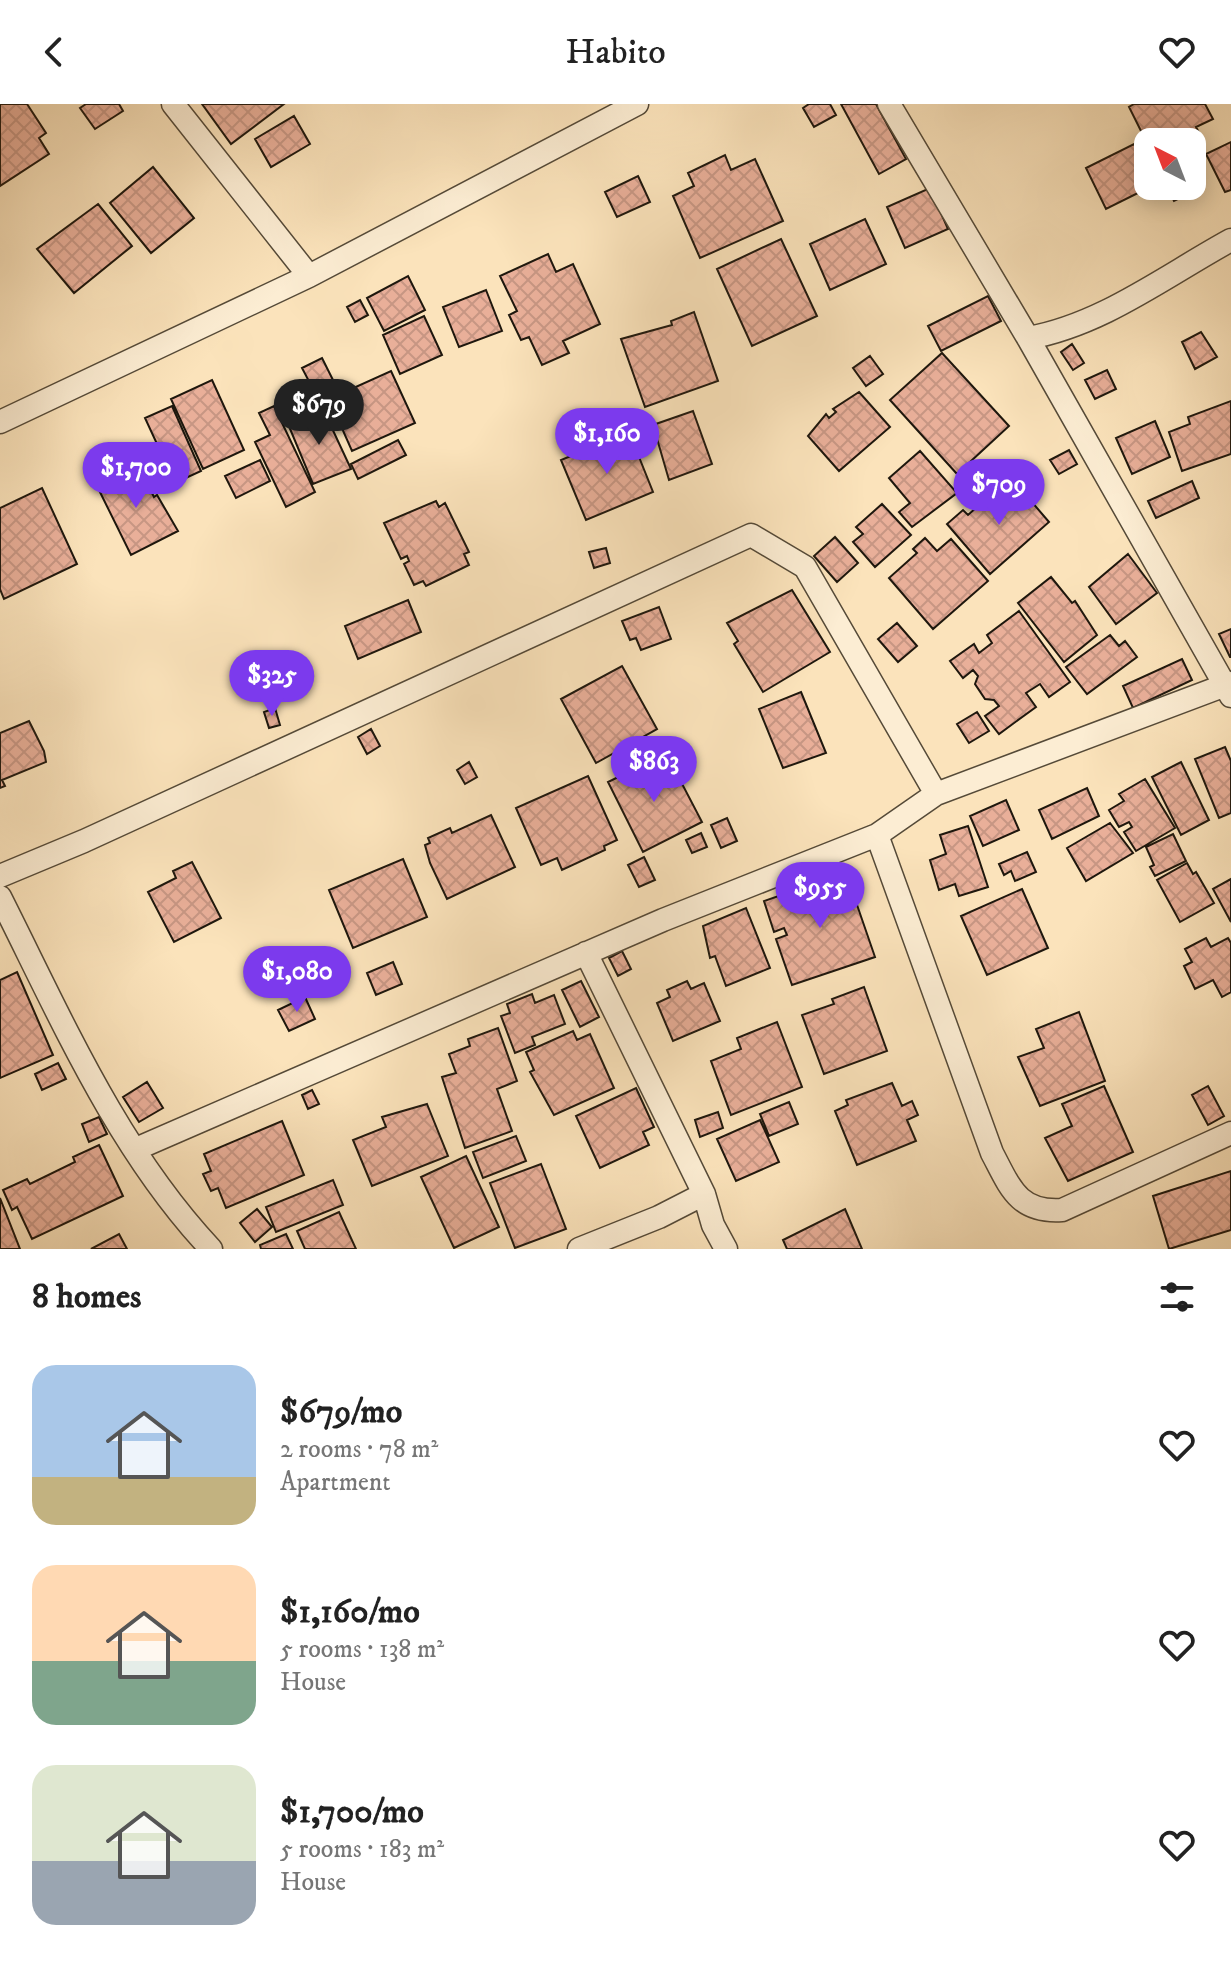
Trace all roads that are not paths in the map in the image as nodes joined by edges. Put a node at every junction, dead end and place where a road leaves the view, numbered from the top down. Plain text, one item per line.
1 (173, 104) edge
2 (637, 104) edge
3 (889, 104) edge
4 (1231, 240) edge
5 (309, 276) junction
6 (1028, 338) junction
7 (0, 422) edge
8 (1229, 688) edge
9 (936, 794) junction
10 (877, 835) junction
11 (0, 876) edge
12 (0, 897) edge
13 (586, 953) junction
14 (1231, 1133) edge
15 (136, 1149) junction
16 (704, 1194) junction
17 (211, 1249) edge
18 (579, 1249) edge
19 (726, 1249) edge

1 - 5 street
2 - 5 street
3 - 6 street
4 - 6 street
5 - 7 street
6 - 8 street
8 - 9 street
9 - 10 street
9 - 11 street
10 - 13 street
10 - 14 street
12 - 15 street
13 - 15 street
13 - 16 street
15 - 17 street
16 - 18 street
16 - 19 street

